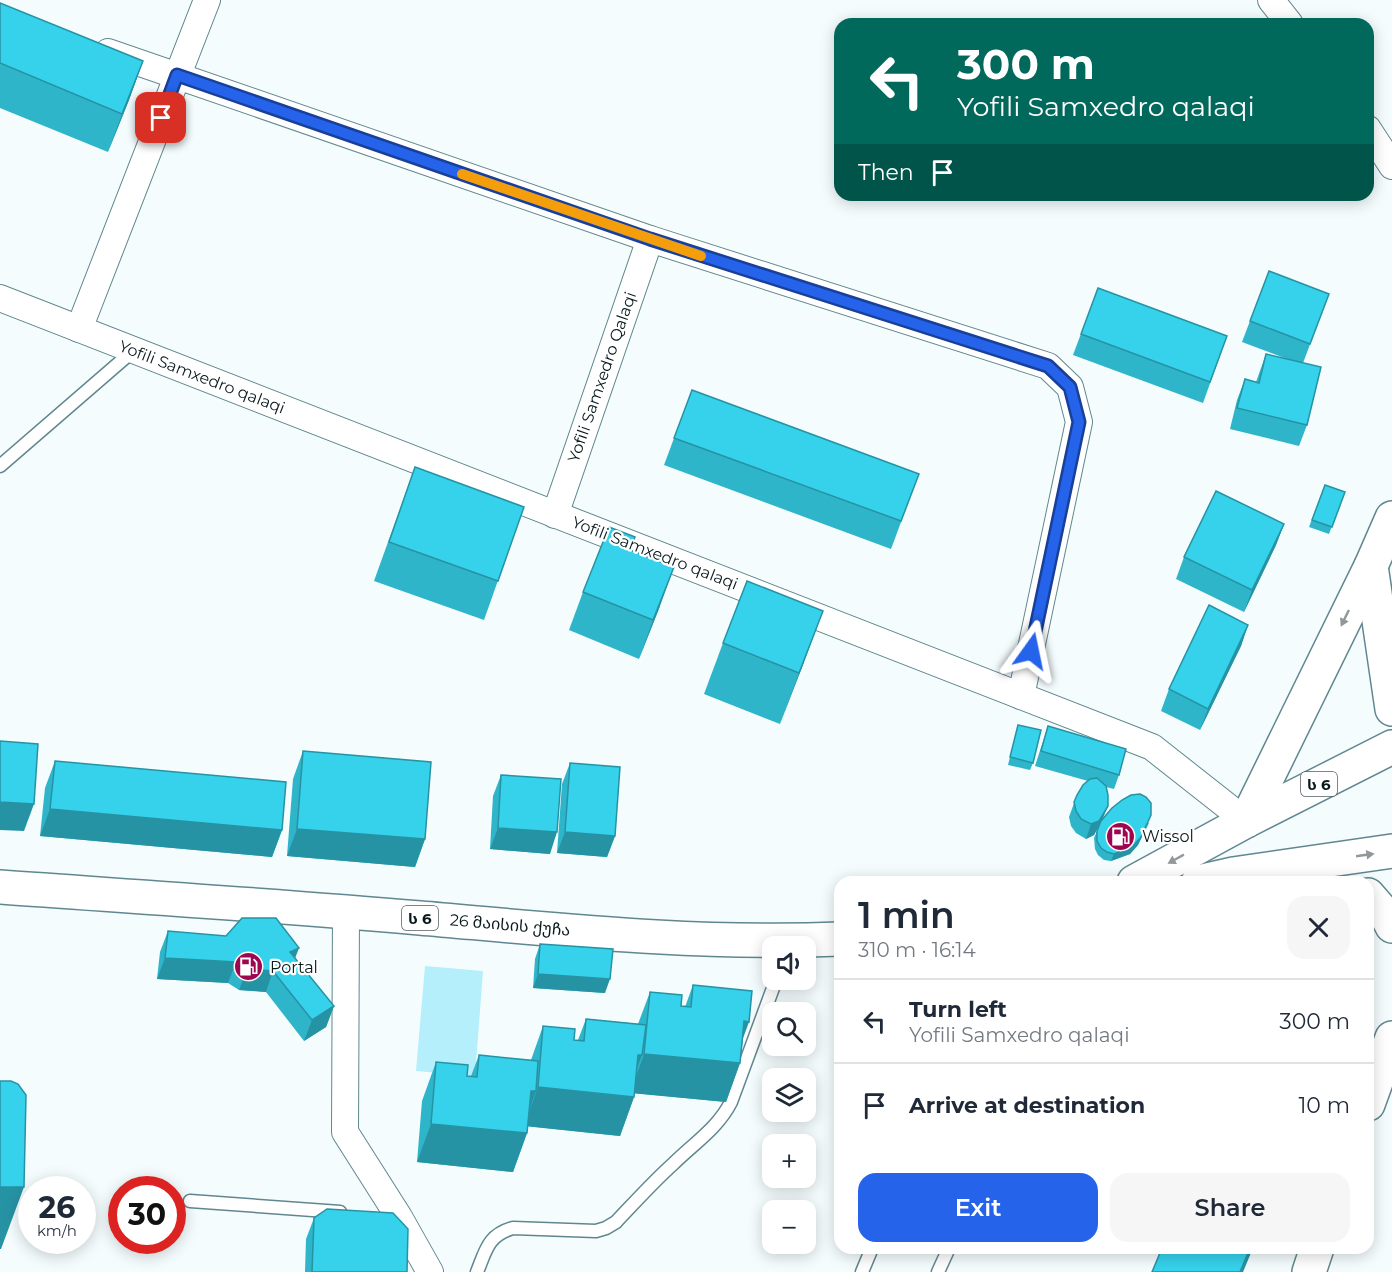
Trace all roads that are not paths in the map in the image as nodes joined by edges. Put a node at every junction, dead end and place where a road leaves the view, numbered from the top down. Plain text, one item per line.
1 (207, 0) edge
2 (1273, 1) edge
3 (1286, 18) edge
4 (89, 46) edge
5 (177, 75) junction
6 (1374, 138) edge
7 (1392, 166) edge
8 (650, 239) junction
9 (0, 298) edge
10 (80, 329) junction
11 (134, 350) junction
12 (0, 466) edge
13 (555, 514) junction
14 (1392, 518) edge
15 (1371, 566) junction
16 (1022, 696) junction
17 (1392, 710) edge
18 (1392, 747) edge
19 (1246, 821) junction
20 (1392, 851) edge
21 (1296, 864) junction
22 (1145, 876) edge
23 (1224, 876) edge
24 (1330, 876) edge
25 (0, 887) edge
26 (1374, 902) edge
27 (346, 911) junction
28 (1392, 926) edge
29 (834, 940) edge
30 (816, 941) edge
31 (762, 943) edge
32 (772, 990) edge
33 (1391, 1037) edge
34 (1374, 1087) edge
35 (190, 1201) dead end
36 (352, 1213) edge
37 (870, 1254) edge
38 (946, 1254) edge
39 (1315, 1254) edge
40 (430, 1272) edge
41 (477, 1272) edge
42 (862, 1272) edge
43 (938, 1272) edge
44 (1309, 1272) edge

1 - 5 street
2 - 3 street
4 - 5 street
5 - 8 street
5 - 10 street
6 - 7 street
8 - 13 street, Yofili Samxedro Qalaqi
8 - 16 street
9 - 10 street, Yofili Samxedro qalaqi
10 - 11 street, Yofili Samxedro qalaqi
11 - 12 lane
11 - 13 street, Yofili Samxedro qalaqi
13 - 16 street, Yofili Samxedro qalaqi
14 - 15 main road
15 - 17 main road
15 -> 19 main road
16 - 19 street, Yofili Samxedro qalaqi
18 - 19 main road, ს 6
19 -> 22 main road, ს 6
21 -> 20 main road
21 - 23 main road
21 - 24 main road
25 - 27 main road, 26 მაისის ქუჩა / ს 6
26 - 28 main road
27 - 31 main road, 26 მაისის ქუჩა / ს 6
27 - 40 street
29 - 30 main road, 26 მაისის ქუჩა / ს 6
32 - 41 lane
33 - 34 main road
35 - 36 lane
37 - 42 lane
38 - 43 lane
39 - 44 main road

